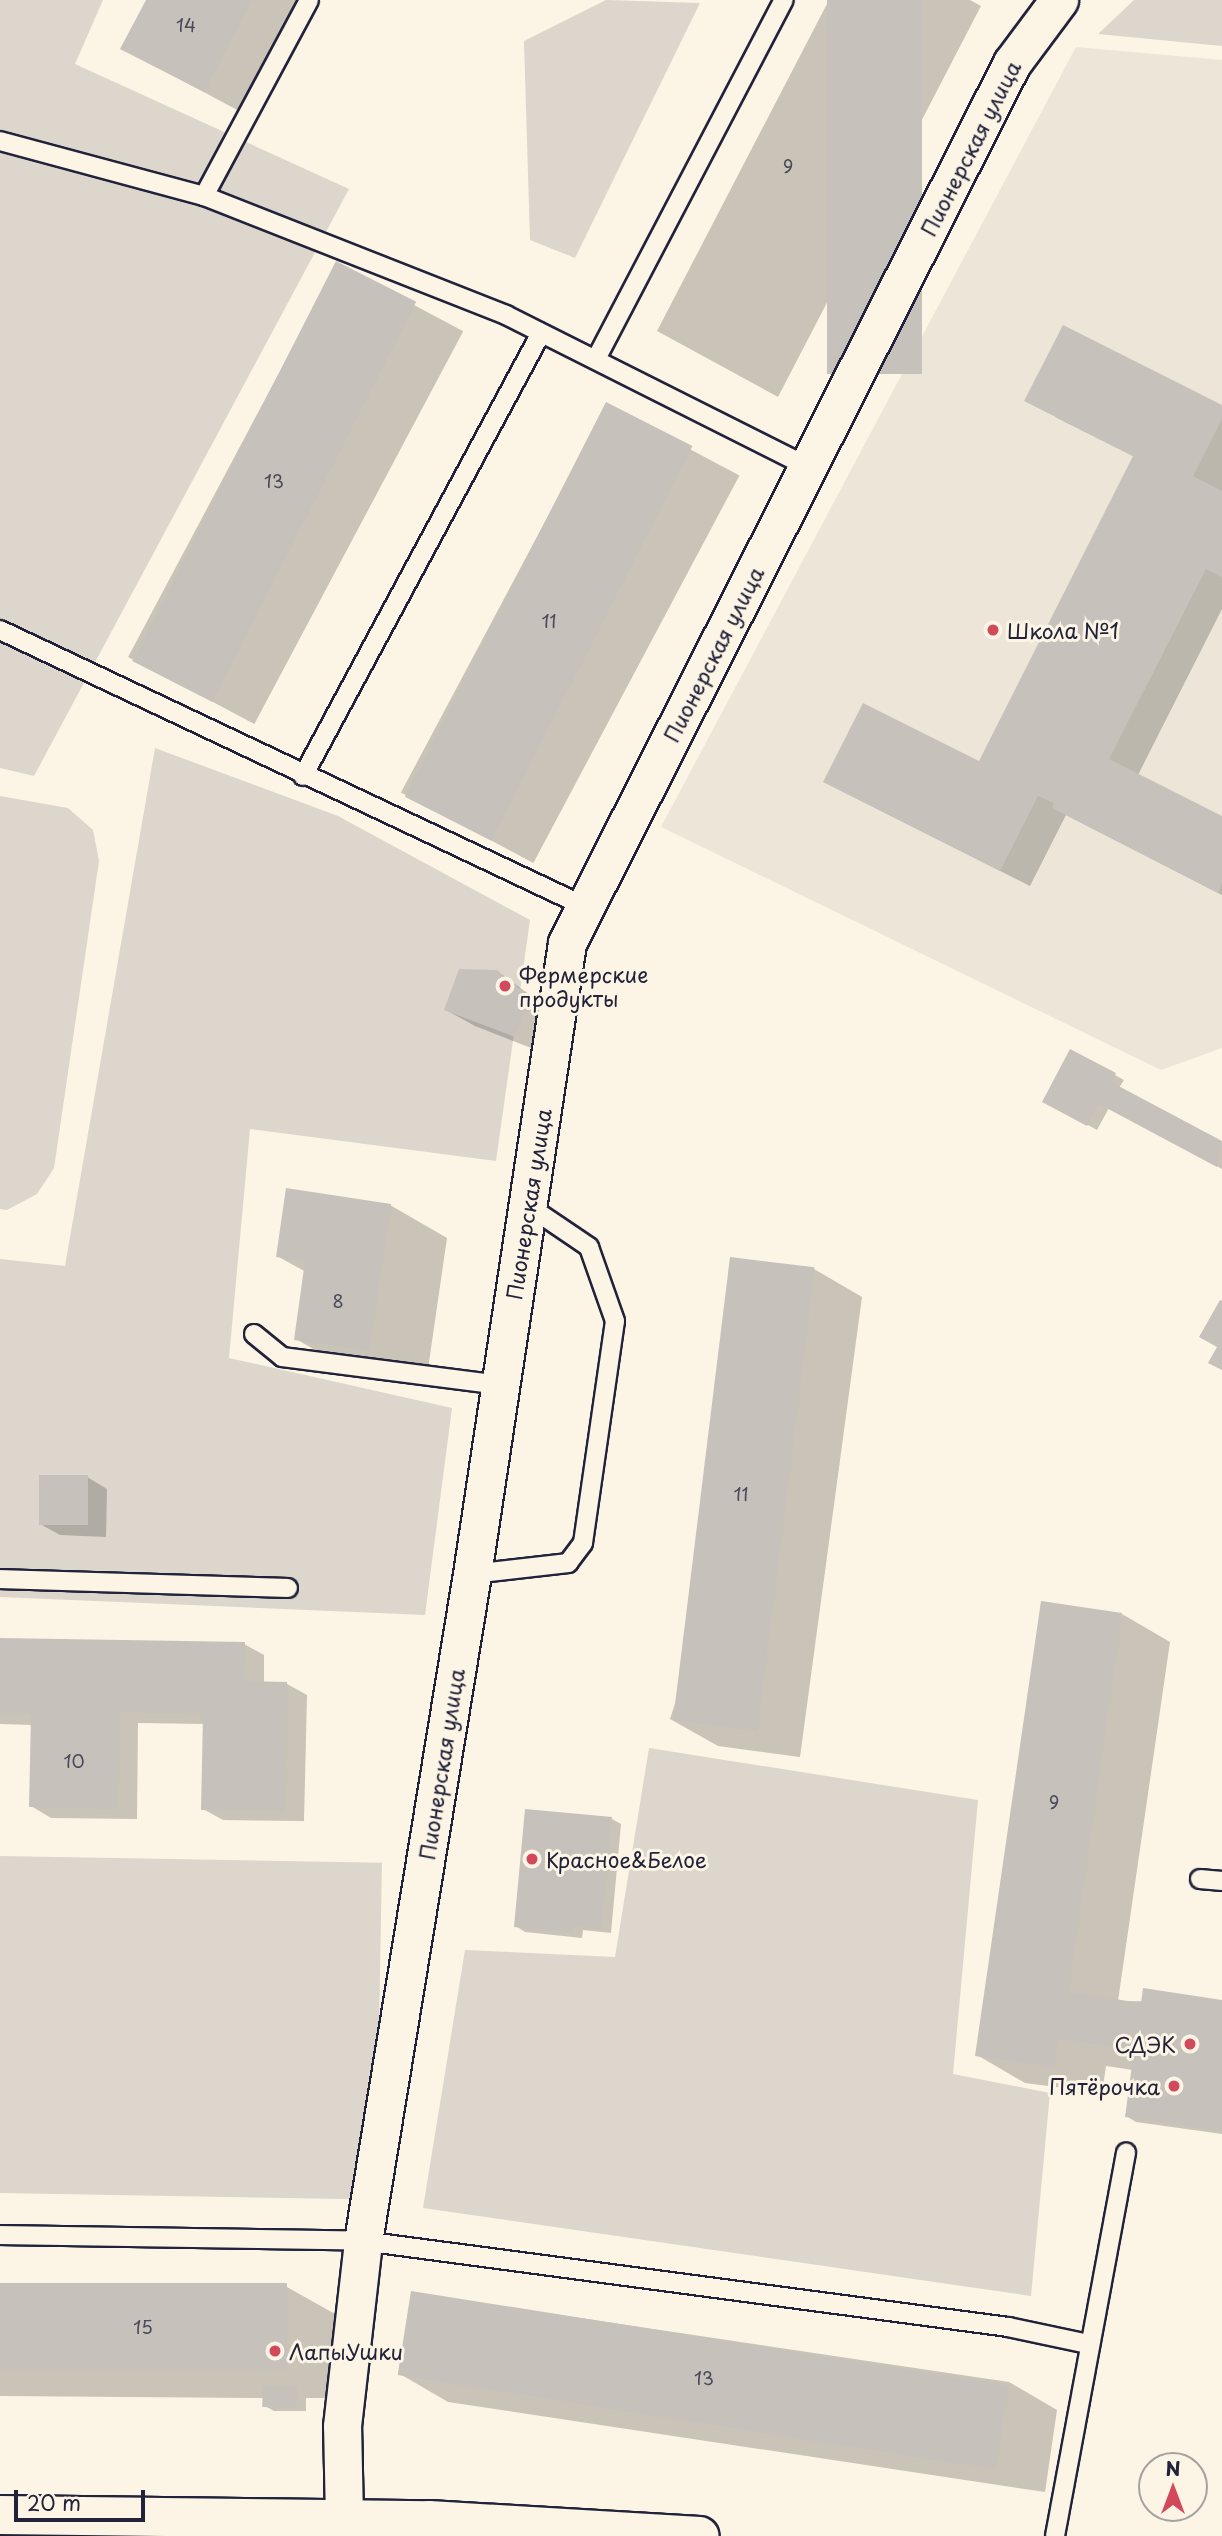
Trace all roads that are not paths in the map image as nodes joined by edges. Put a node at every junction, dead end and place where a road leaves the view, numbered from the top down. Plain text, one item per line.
1 (309, 0) edge
2 (784, 0) edge
3 (1059, 0) edge
4 (0, 141) edge
5 (205, 196) junction
6 (541, 333) junction
7 (596, 359) junction
8 (808, 467) junction
9 (0, 630) edge
10 (303, 776) junction
11 (586, 906) junction
12 (527, 1205) junction
13 (254, 1334) dead end
14 (500, 1385) junction
15 (472, 1574) junction
16 (0, 1579) edge
17 (288, 1588) dead end
18 (1200, 1879) dead end
19 (1222, 1881) edge
20 (1126, 2153) dead end
21 (0, 2235) edge
22 (363, 2241) junction
23 (1087, 2344) junction
24 (0, 2515) edge
25 (344, 2518) junction
26 (700, 2536) edge
27 (1055, 2536) edge

1 - 5 lane
2 - 7 lane
3 - 8 street, Пионерская улица
4 - 5 lane
5 - 6 lane
6 - 7 lane
6 - 10 lane
7 - 8 lane
8 - 11 street, Пионерская улица
9 - 10 lane
10 - 11 lane
11 - 12 street, Пионерская улица
12 - 14 street, Пионерская улица
12 - 15 lane
13 - 14 lane
14 - 15 street, Пионерская улица
15 - 22 street, Пионерская улица
16 - 17 lane
18 - 19 lane
20 - 23 lane
21 - 22 lane
22 - 23 lane
22 - 25 street, Пионерская улица
23 - 27 lane
24 - 25 street
25 - 26 street

